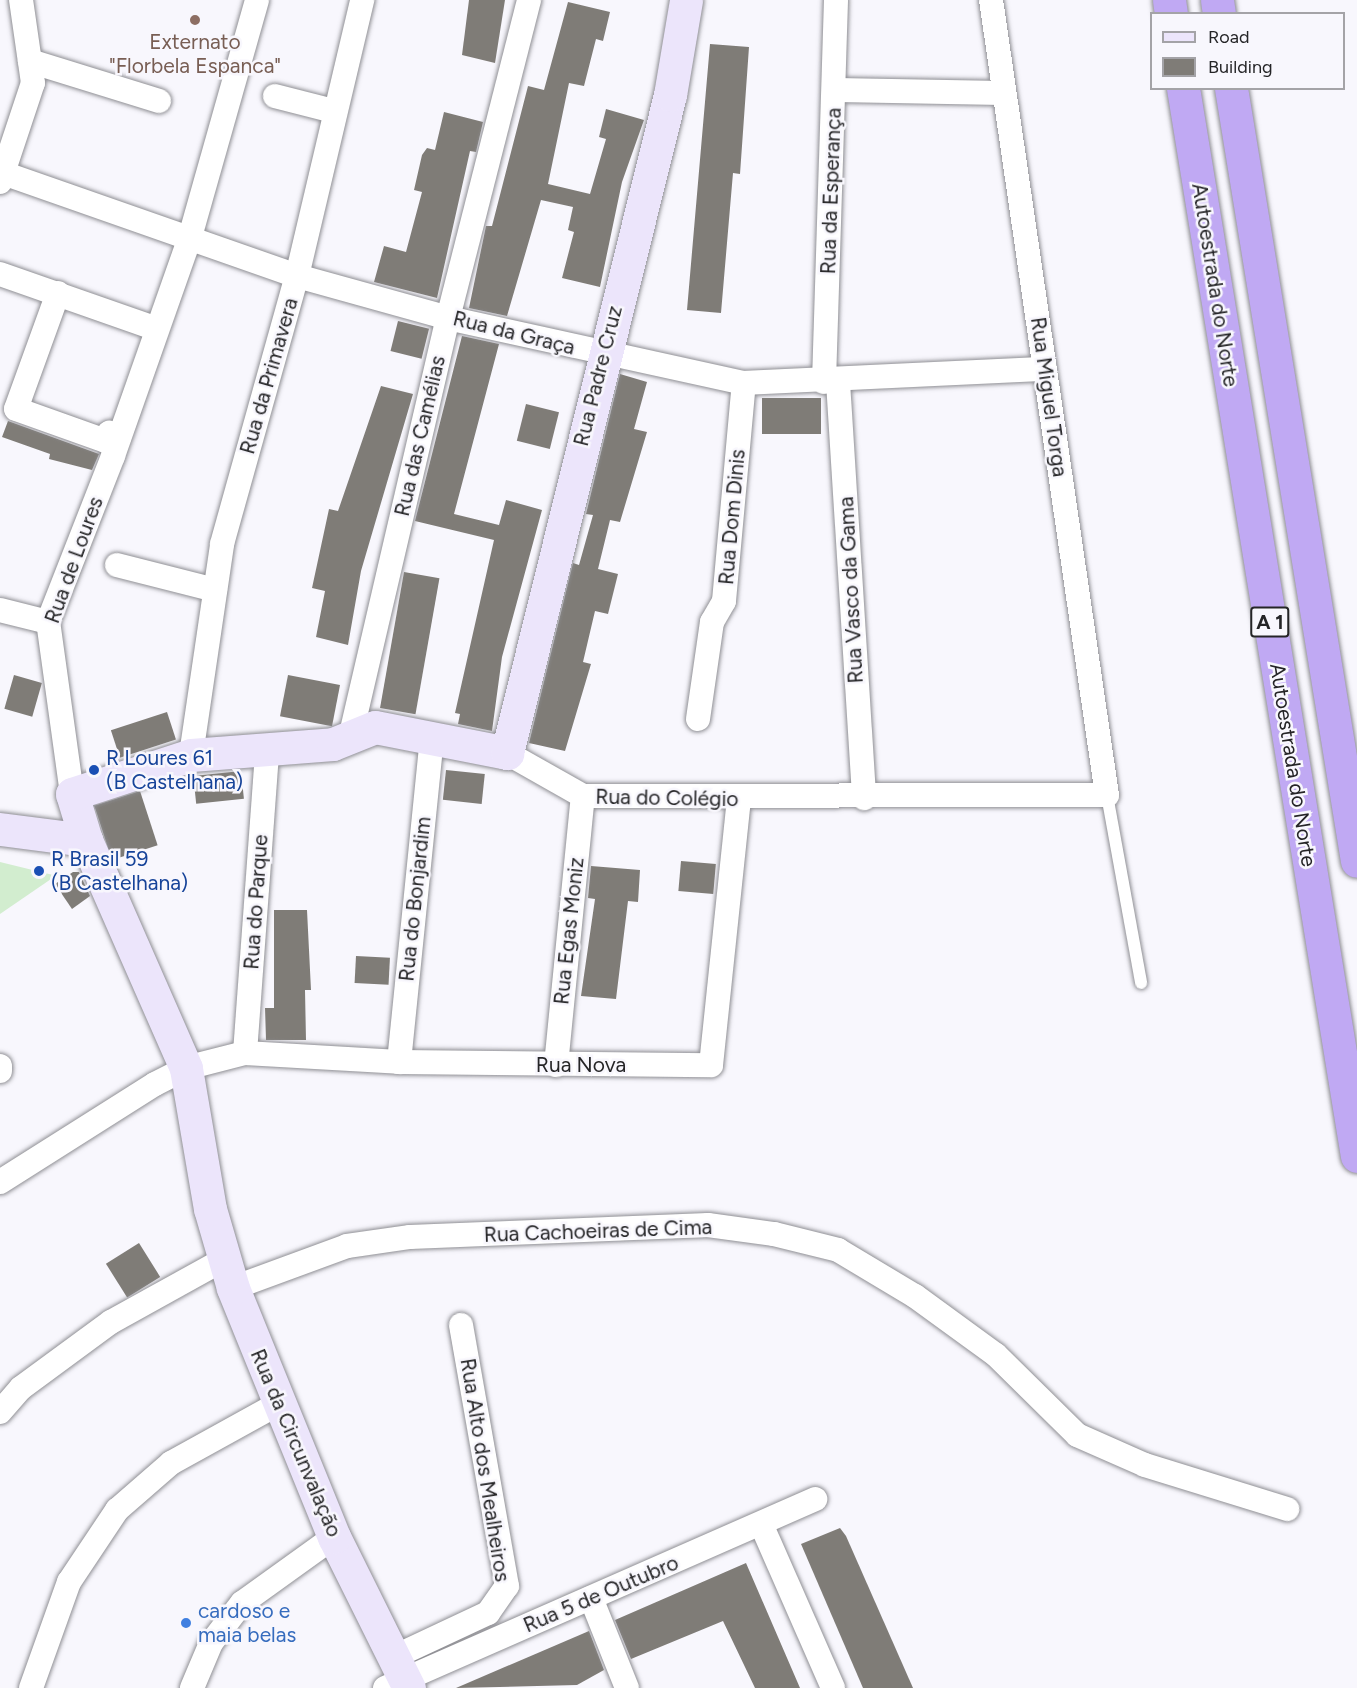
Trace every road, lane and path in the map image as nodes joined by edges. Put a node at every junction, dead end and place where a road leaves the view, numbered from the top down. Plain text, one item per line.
1 (21, 0) edge
2 (257, 0) edge
3 (362, 0) edge
4 (529, 0) edge
5 (686, 0) edge
6 (836, 0) edge
7 (991, 0) edge
8 (30, 61) junction
9 (835, 90) junction
10 (1183, 90) edge
11 (1231, 90) edge
12 (1004, 93) junction
13 (275, 96) dead end
14 (159, 101) dead end
15 (334, 111) junction
16 (2, 177) edge
17 (190, 237) junction
18 (0, 274) edge
19 (297, 276) junction
20 (58, 293) junction
21 (447, 318) junction
22 (154, 328) junction
23 (602, 355) junction
24 (1045, 369) junction
25 (831, 382) junction
26 (744, 383) junction
27 (119, 437) junction
28 (117, 565) dead end
29 (215, 590) junction
30 (0, 610) edge
31 (48, 622) junction
32 (698, 719) dead end
33 (351, 734) junction
34 (432, 737) junction
35 (267, 751) junction
36 (507, 753) junction
37 (191, 755) junction
38 (72, 794) junction
39 (1107, 795) junction
40 (583, 796) junction
41 (864, 798) junction
42 (739, 799) junction
43 (0, 829) edge
44 (86, 840) junction
45 (1357, 861) edge
46 (1142, 983) dead end
47 (244, 1053) junction
48 (399, 1062) junction
49 (556, 1065) junction
50 (186, 1068) junction
51 (1357, 1156) edge
52 (0, 1182) edge
53 (207, 1189) joint
54 (228, 1274) junction
55 (461, 1325) dead end
56 (278, 1404) junction
57 (0, 1413) edge
58 (815, 1499) dead end
59 (1287, 1509) dead end
60 (762, 1526) junction
61 (334, 1537) junction
62 (591, 1598) junction
63 (398, 1678) edge
64 (32, 1688) edge
65 (192, 1688) edge
66 (627, 1688) edge
67 (833, 1688) edge

1 - 8 street
2 - 17 street, Rua de Loures
3 - 15 street, Rua da Primavera
4 - 21 street, Rua das Camélias
5 - 23 street, Rua Padre Cruz
6 - 9 street, Rua da Esperança
7 - 12 street, Rua Miguel Torga
8 - 14 street
8 - 16 street
9 - 12 street
9 - 25 street, Rua da Esperança
10 - 51 highway, Autoestrada do Norte / A 1
11 - 45 highway, A 1
12 - 24 street, Rua Miguel Torga
13 - 15 street
15 - 19 street, Rua da Primavera
16 - 17 street, Rua da Graça
17 - 19 street, Rua da Graça
17 - 22 street, Rua de Loures
18 - 20 street
19 - 21 street, Rua da Graça
19 - 29 street, Rua da Primavera
20 - 22 street
20 - 27 street
21 - 23 street, Rua da Graça
21 - 33 street, Rua das Camélias
22 - 27 street, Rua de Loures
23 - 26 street, Rua da Graça
23 - 36 street, Rua Padre Cruz
24 - 25 street, Rua da Graça
24 - 39 street, Rua Miguel Torga
25 - 26 street, Rua da Graça
25 - 41 street, Rua Vasco da Gama
26 - 32 street, Rua Dom Dinis
27 - 31 street, Rua de Loures
28 - 29 street
29 - 37 street, Rua da Primavera
30 - 31 street
31 - 38 street, Rua de Loures
33 - 34 street, Rua do Colégio
33 - 35 street, Rua do Colégio
34 - 36 street, Rua do Colégio
34 - 48 street, Rua do Bonjardim
35 - 37 street, Rua do Colégio
35 - 47 street, Rua do Parque
36 - 40 street, Rua do Colégio
37 - 38 street, Rua do Colégio
38 - 44 street, Rua de Loures
39 - 41 street, Rua do Colégio
39 - 46 lane
40 - 42 street, Rua do Colégio
40 - 49 street, Rua Egas Moniz
41 - 42 street, Rua do Colégio
42 - 49 street, Rua Nova
43 - 44 street
44 - 50 street, Rua de Loures
47 - 48 street, Rua Nova
47 - 50 street, Rua Nova
48 - 49 street, Rua Nova
50 - 52 street, Rua Nova
50 - 53 street, Rua de Loures
53 - 54 street, Rua da Circunvalação
54 - 56 street, Rua da Circunvalação
54 - 57 street, Rua Cachoeiras de Cima
54 - 59 street, Rua Cachoeiras de Cima
55 - 63 street, Rua Alto dos Mealheiros
56 - 61 street, Rua da Circunvalação
56 - 64 street
58 - 60 street, Rua 5 de Outubro
60 - 62 street, Rua 5 de Outubro
60 - 67 street
61 - 63 street, Rua da Circunvalação
61 - 65 street
62 - 63 street, Rua 5 de Outubro
62 - 66 street

